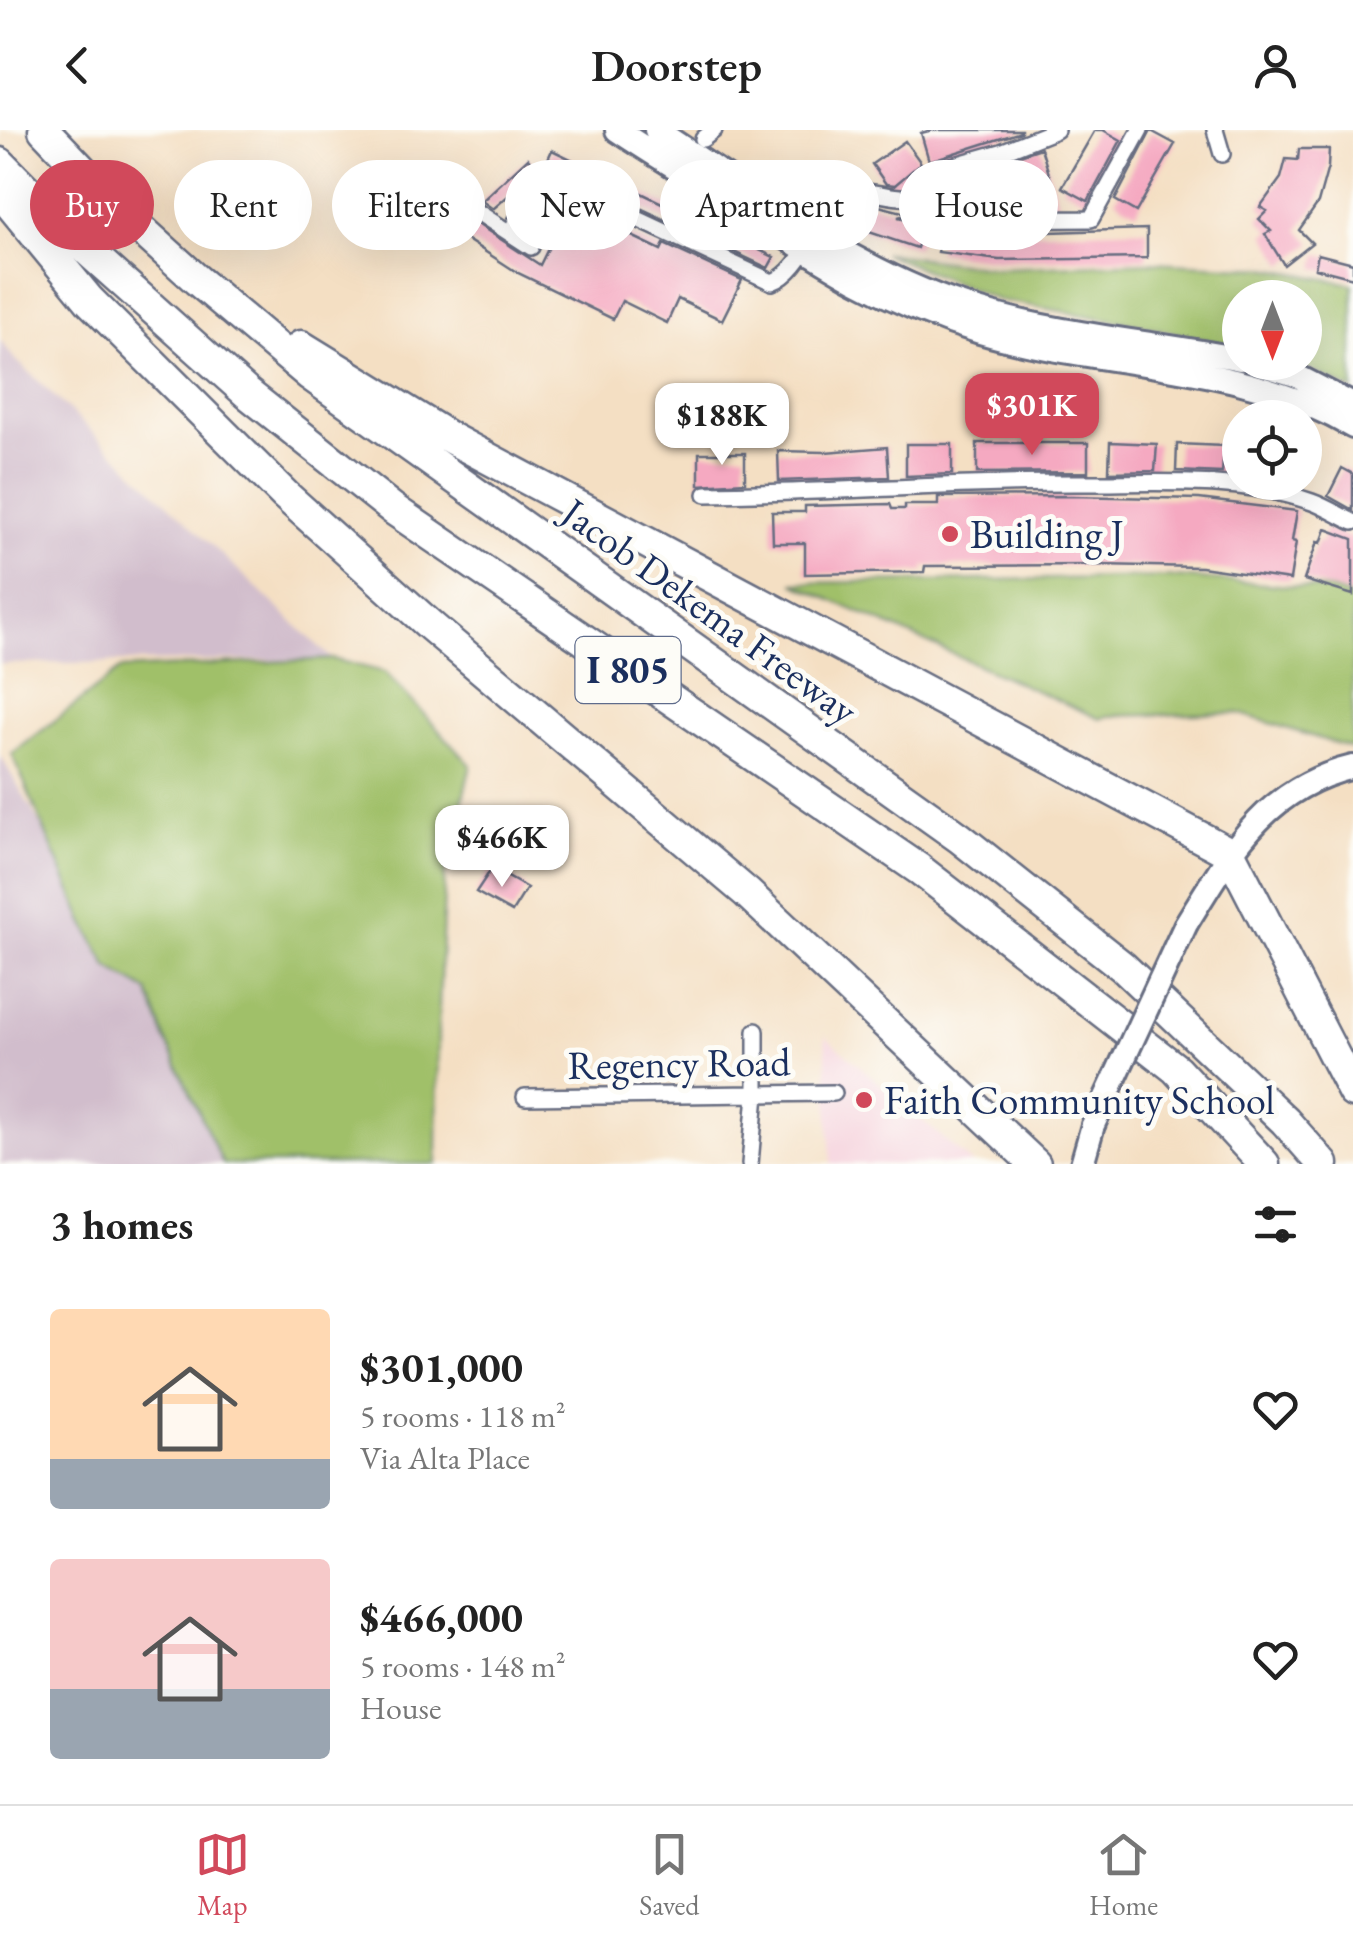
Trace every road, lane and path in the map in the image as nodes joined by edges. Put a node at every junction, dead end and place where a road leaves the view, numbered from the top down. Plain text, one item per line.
1 (44, 130) edge
2 (656, 130) edge
3 (1056, 130) edge
4 (1140, 130) edge
5 (1215, 130) edge
6 (624, 134) edge
7 (703, 141) edge
8 (1222, 154) dead end
9 (664, 160) edge
10 (723, 160) edge
11 (973, 160) edge
12 (0, 163) edge
13 (0, 175) edge
14 (1058, 220) edge
15 (702, 250) edge
16 (803, 250) edge
17 (818, 250) edge
18 (831, 250) edge
19 (197, 280) junction
20 (1222, 357) edge
21 (1306, 380) edge
22 (1353, 405) edge
23 (1353, 428) edge
24 (706, 494) dead end
25 (1353, 522) edge
26 (1353, 768) edge
27 (1230, 853) junction
28 (756, 1031) dead end
29 (1353, 1092) edge
30 (834, 1093) dead end
31 (756, 1094) junction
32 (525, 1097) dead end
33 (750, 1164) edge
34 (1035, 1164) edge
35 (1082, 1164) edge
36 (1264, 1164) edge
37 (1323, 1164) edge

1 - 19 highway, Jacob Dekema Freeway / I 805
2 - 7 street
3 - 11 street
4 - 14 street
5 - 8 street
6 - 7 street
6 - 9 street
7 - 10 street
12 - 36 highway, I 805
13 - 34 highway
15 - 16 street
17 - 23 street
18 - 20 street
19 - 27 highway
19 - 37 highway, Jacob Dekema Freeway / I 805
21 - 22 street
24 - 25 street
26 - 27 street
27 - 29 highway
27 - 35 street, bridge
28 - 31 street
30 - 31 street, Regency Road
31 - 32 street, Regency Road
31 - 33 street

